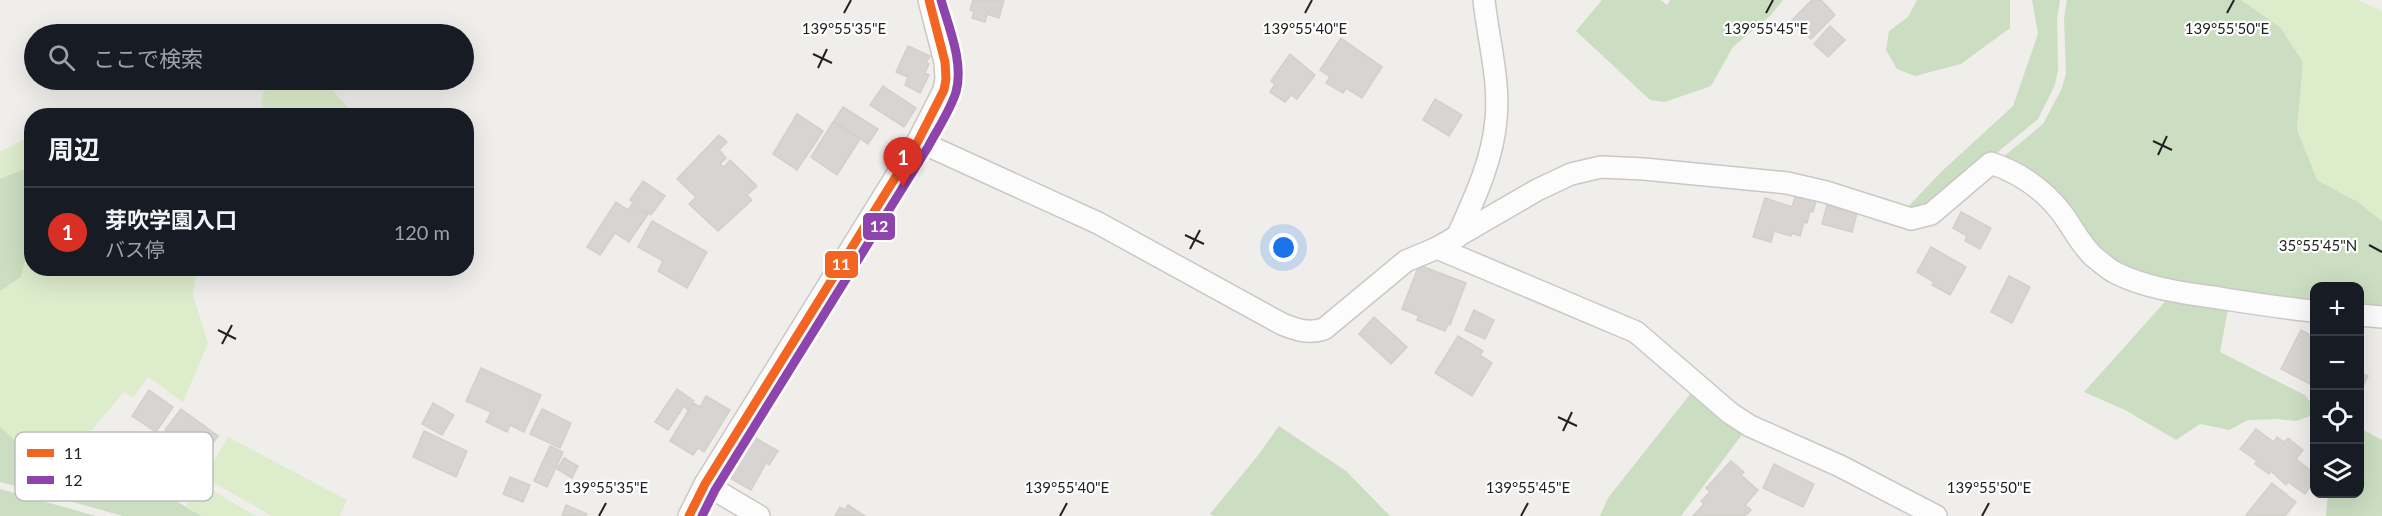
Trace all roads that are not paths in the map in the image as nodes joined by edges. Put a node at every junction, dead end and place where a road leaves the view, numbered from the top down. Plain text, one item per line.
1 (929, 0) edge
2 (1484, 0) edge
3 (918, 141) junction
4 (1457, 237) junction
5 (1437, 248) junction
6 (2310, 311) edge
7 (2364, 315) edge
8 (2382, 316) edge
9 (705, 484) junction
10 (689, 516) edge
11 (759, 516) edge
12 (1935, 516) edge

1 - 3 street
2 - 4 street
3 - 5 street
3 - 9 street
4 - 5 street
4 - 6 street
5 - 12 street
7 - 8 street
9 - 10 street
9 - 11 street

